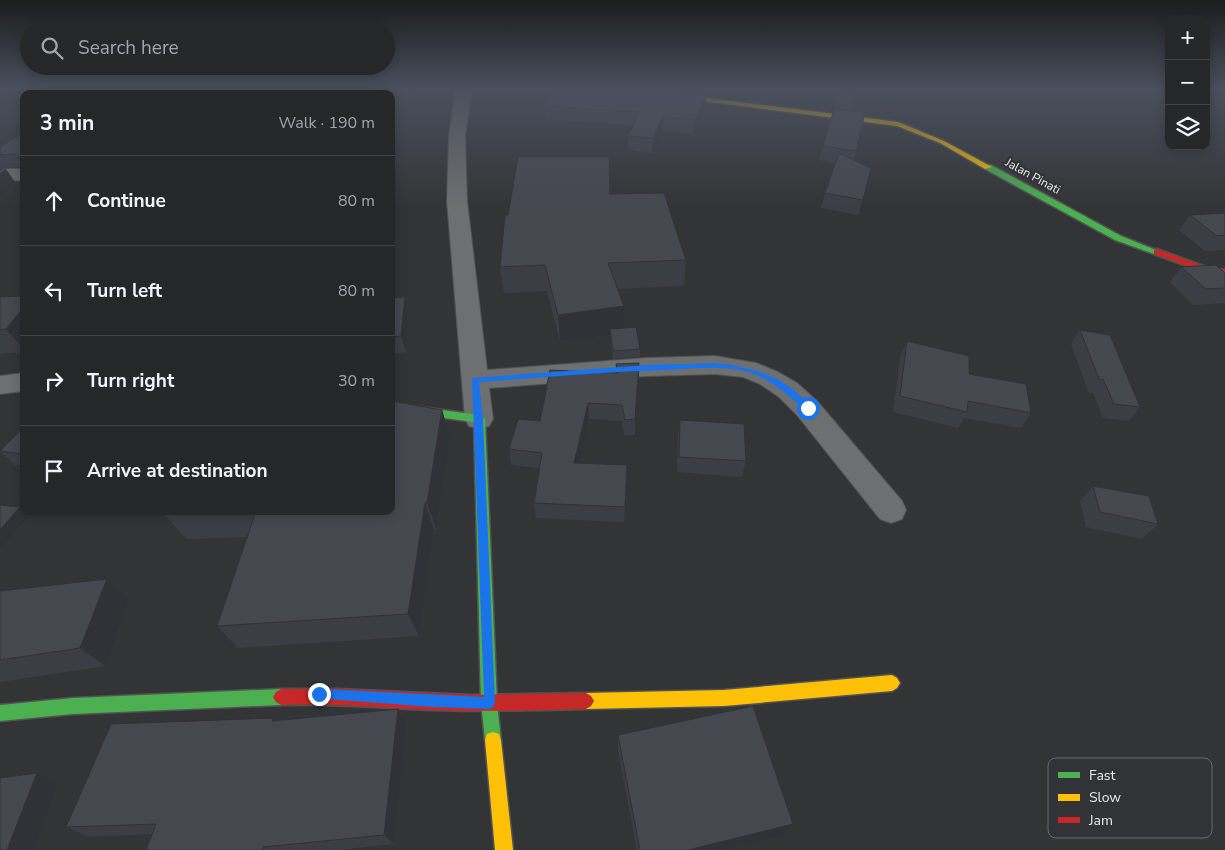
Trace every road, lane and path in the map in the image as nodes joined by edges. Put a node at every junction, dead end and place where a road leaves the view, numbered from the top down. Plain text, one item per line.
1 (458, 128) edge
2 (907, 128) edge
3 (20, 174) edge
4 (0, 175) edge
5 (1225, 273) edge
6 (475, 380) junction
7 (20, 382) edge
8 (0, 385) edge
9 (395, 408) edge
10 (479, 419) junction
11 (891, 510) dead end
12 (892, 683) dead end
13 (489, 703) junction
14 (0, 713) edge
15 (504, 850) edge

1 - 6 street
2 - 5 street, Jalan Pinati
3 - 4 street
6 - 10 street
6 - 11 street
7 - 8 street
9 - 10 street
10 - 13 street
12 - 13 street
13 - 14 street
13 - 15 street

